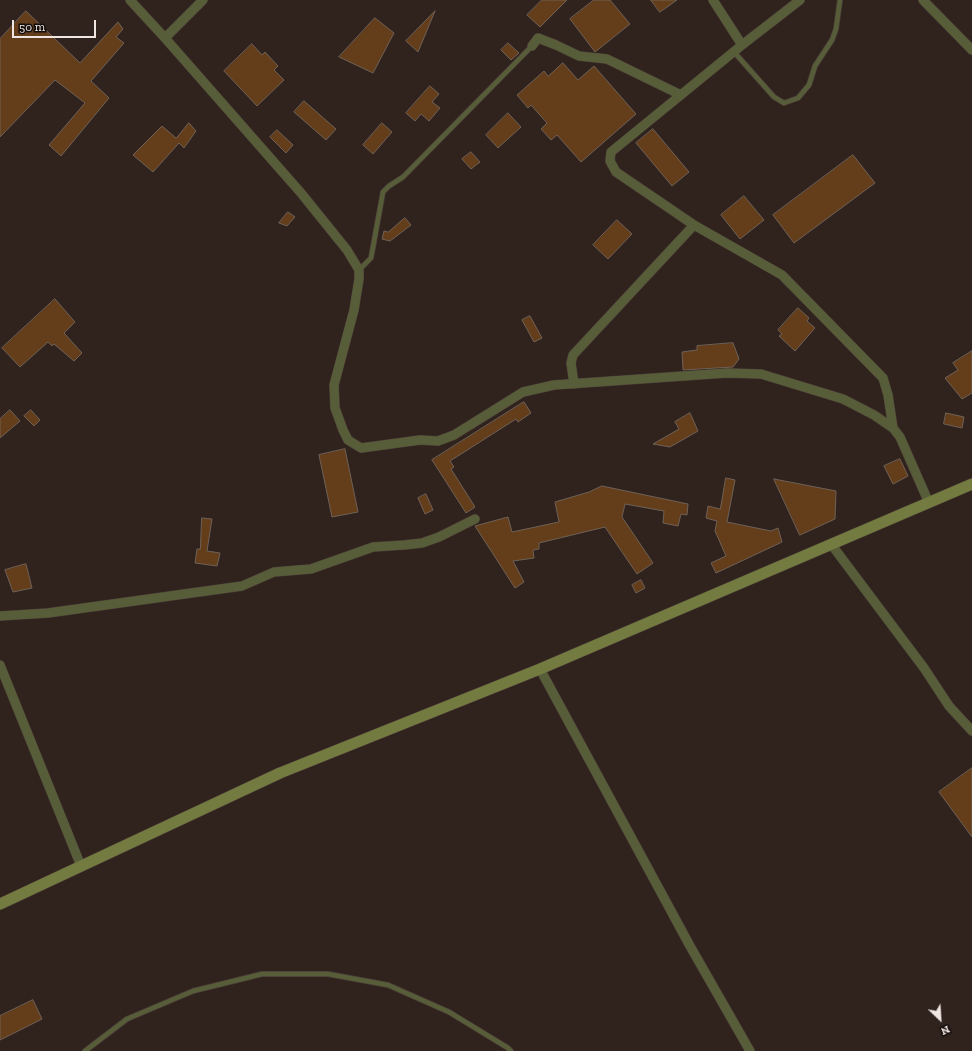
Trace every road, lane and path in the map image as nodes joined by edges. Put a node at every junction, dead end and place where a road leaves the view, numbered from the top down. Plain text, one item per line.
1 (130, 0) edge
2 (203, 0) edge
3 (713, 0) edge
4 (800, 0) edge
5 (840, 0) edge
6 (923, 0) edge
7 (165, 38) junction
8 (742, 45) junction
9 (532, 46) joint
10 (972, 50) edge
11 (734, 52) junction
12 (681, 95) junction
13 (694, 225) junction
14 (359, 270) junction
15 (574, 384) junction
16 (893, 428) junction
17 (972, 484) edge
18 (929, 503) junction
19 (475, 519) dead end
20 (831, 544) junction
21 (0, 616) edge
22 (0, 664) edge
23 (540, 669) junction
24 (972, 731) edge
25 (81, 866) junction
26 (0, 904) edge
27 (85, 1051) edge
28 (510, 1051) edge
29 (750, 1051) edge

1 - 7 street
2 - 7 street
3 - 8 street
4 - 8 street
5 - 11 lane
6 - 10 street
7 - 14 street
8 - 11 street
9 - 12 street
9 - 14 lane
11 - 12 street
12 - 13 street
13 - 15 street
13 - 16 street
14 - 15 street
15 - 16 street
16 - 18 street
17 - 18 main road
18 - 20 main road
19 - 21 street
20 - 23 main road
20 - 24 street
22 - 25 street
23 - 25 main road
23 - 29 street
25 - 26 main road
27 - 28 lane

